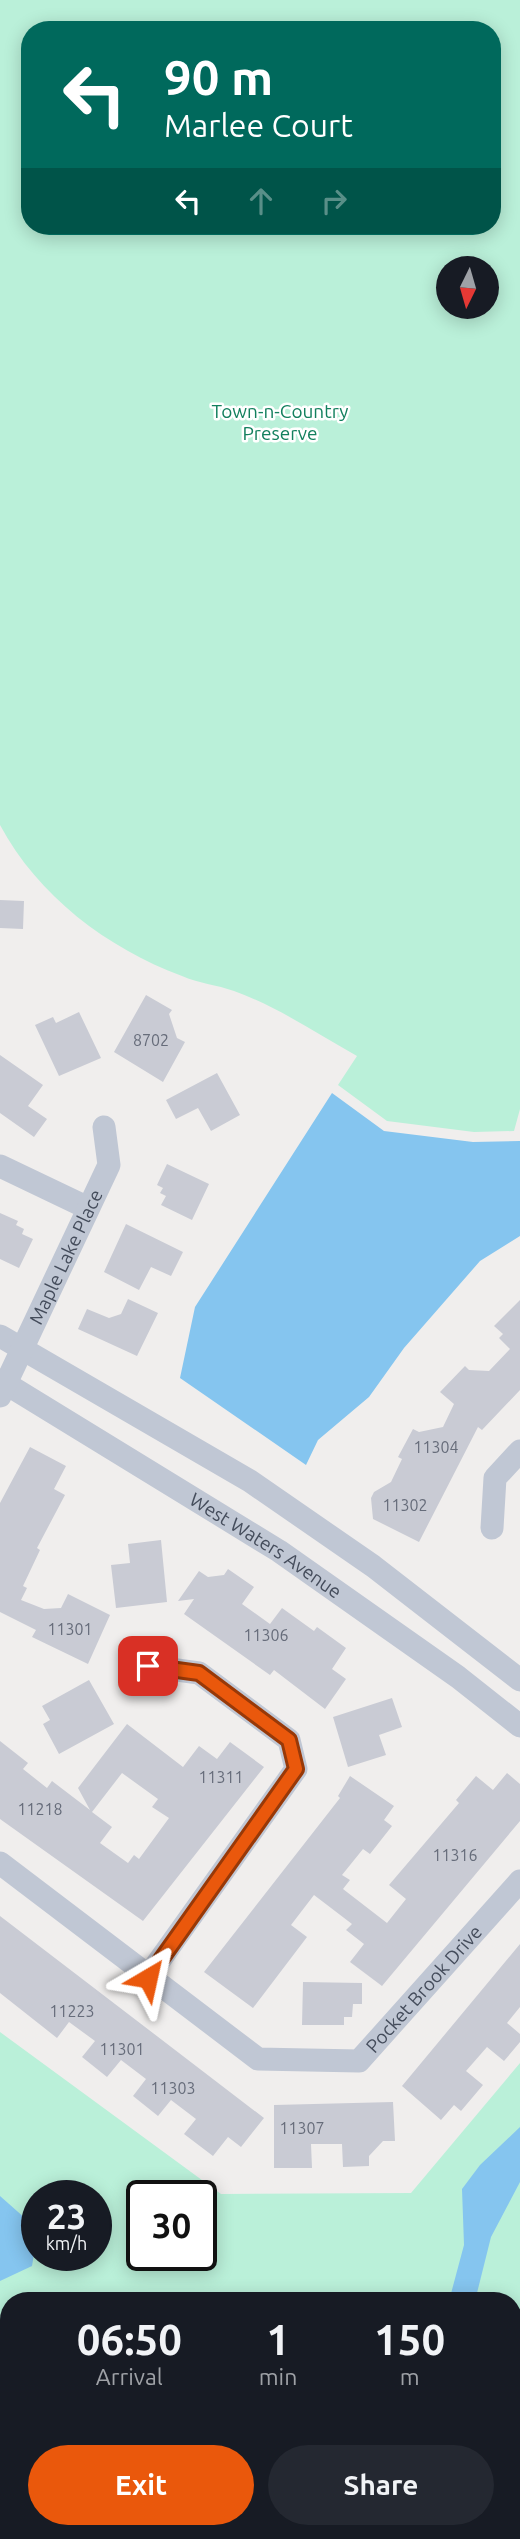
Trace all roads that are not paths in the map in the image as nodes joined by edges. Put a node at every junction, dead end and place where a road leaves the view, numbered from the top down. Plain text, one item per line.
1 (103, 1127) dead end
2 (0, 1167) edge
3 (88, 1208) junction
4 (0, 1336) edge
5 (24, 1350) junction
6 (2, 1386) edge
7 (520, 1451) edge
8 (492, 1528) dead end
9 (148, 1666) dead end
10 (520, 1680) edge
11 (520, 1726) edge
12 (0, 1863) edge
13 (520, 1881) edge
14 (148, 1978) junction

1 - 3 street, Maple Lake Place
2 - 3 street
3 - 5 street, Maple Lake Place
4 - 5 street
5 - 6 street, Maple Lake Place
5 - 10 street
6 - 11 street, West Waters Avenue
7 - 8 street
9 - 14 street
12 - 14 street, Pocket Brook Drive
13 - 14 street, Pocket Brook Drive

